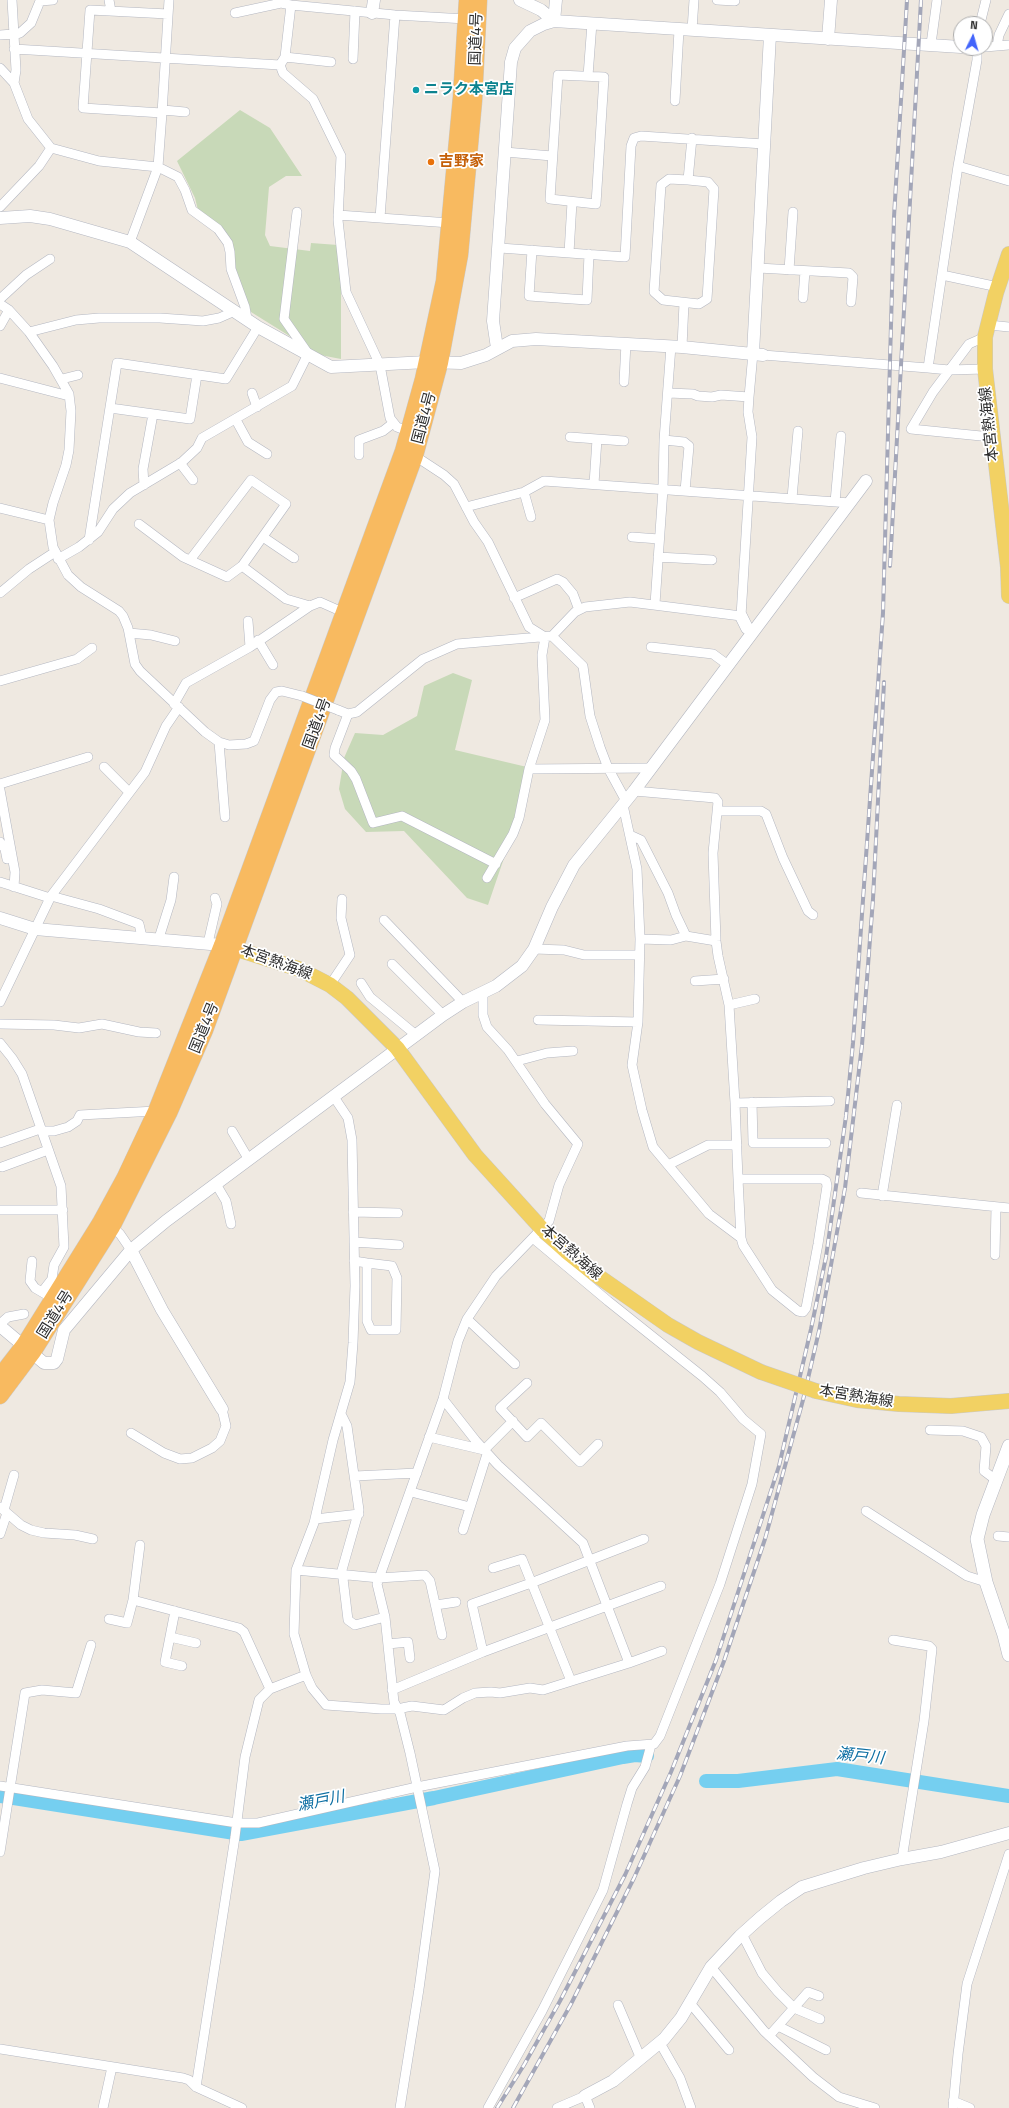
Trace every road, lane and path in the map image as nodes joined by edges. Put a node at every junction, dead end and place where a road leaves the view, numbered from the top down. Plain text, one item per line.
1 (12, 0) edge
2 (53, 0) edge
3 (109, 0) edge
4 (169, 0) edge
5 (374, 0) edge
6 (467, 0) edge
7 (479, 0) edge
8 (520, 0) edge
9 (556, 0) edge
10 (694, 0) edge
11 (717, 0) edge
12 (831, 0) edge
13 (937, 0) edge
14 (986, 0) edge
15 (735, 1) edge
16 (280, 2) edge
17 (291, 5) junction
18 (111, 11) junction
19 (355, 12) junction
20 (235, 13) dead end
21 (372, 13) junction
22 (168, 14) junction
23 (1009, 14) edge
24 (395, 15) junction
25 (982, 16) edge
26 (466, 20) junction
27 (554, 21) junction
28 (592, 24) junction
29 (685, 30) junction
30 (14, 34) junction
31 (0, 36) edge
32 (770, 36) junction
33 (828, 39) junction
34 (931, 44) junction
35 (1009, 45) edge
36 (953, 46) edge
37 (993, 46) edge
38 (997, 46) junction
39 (14, 49) junction
40 (87, 54) junction
41 (977, 56) edge
42 (285, 57) junction
43 (166, 58) junction
44 (352, 59) dead end
45 (331, 62) dead end
46 (280, 65) junction
47 (0, 68) edge
48 (588, 76) junction
49 (14, 83) junction
50 (675, 101) dead end
51 (162, 111) junction
52 (185, 112) dead end
53 (692, 138) junction
54 (764, 144) junction
55 (51, 148) junction
56 (505, 152) junction
57 (552, 156) junction
58 (958, 166) junction
59 (158, 167) junction
60 (688, 180) junction
61 (1009, 181) edge
62 (572, 202) junction
63 (0, 207) edge
64 (297, 212) dead end
65 (792, 212) dead end
66 (338, 215) junction
67 (0, 218) edge
68 (380, 218) junction
69 (450, 223) junction
70 (130, 242) junction
71 (500, 248) junction
72 (532, 250) junction
73 (569, 253) junction
74 (589, 254) junction
75 (1009, 254) edge
76 (50, 259) dead end
77 (758, 268) junction
78 (789, 270) junction
79 (805, 271) junction
80 (942, 275) junction
81 (998, 287) junction
82 (803, 298) dead end
83 (0, 299) edge
84 (684, 302) junction
85 (851, 302) dead end
86 (0, 304) edge
87 (9, 310) junction
88 (235, 312) junction
89 (246, 319) junction
90 (0, 326) edge
91 (258, 327) junction
92 (1009, 327) edge
93 (987, 331) junction
94 (29, 332) junction
95 (626, 343) junction
96 (676, 346) junction
97 (497, 348) junction
98 (758, 354) junction
99 (307, 356) junction
100 (434, 362) junction
101 (380, 365) junction
102 (928, 368) junction
103 (985, 369) junction
104 (949, 370) junction
105 (78, 375) dead end
106 (197, 375) junction
107 (0, 378) edge
108 (62, 379) junction
109 (624, 382) dead end
110 (252, 393) dead end
111 (668, 393) junction
112 (70, 396) junction
113 (749, 397) junction
114 (257, 407) junction
115 (110, 408) junction
116 (153, 414) junction
117 (236, 420) junction
118 (392, 424) junction
119 (408, 431) junction
120 (798, 432) dead end
121 (841, 436) dead end
122 (570, 437) dead end
123 (991, 437) junction
124 (597, 439) junction
125 (664, 440) junction
126 (624, 442) dead end
127 (267, 454) dead end
128 (359, 455) dead end
129 (415, 456) junction
130 (180, 463) junction
131 (193, 480) dead end
132 (866, 481) dead end
133 (594, 484) junction
134 (144, 486) junction
135 (663, 489) junction
136 (685, 491) junction
137 (524, 492) junction
138 (747, 496) junction
139 (792, 498) junction
140 (835, 502) junction
141 (850, 503) junction
142 (466, 507) junction
143 (0, 508) edge
144 (531, 517) dead end
145 (49, 520) junction
146 (138, 524) dead end
147 (263, 537) junction
148 (632, 537) dead end
149 (660, 539) junction
150 (89, 540) junction
151 (57, 556) junction
152 (658, 557) junction
153 (294, 558) dead end
154 (190, 560) junction
155 (712, 560) dead end
156 (242, 566) junction
157 (1008, 587) edge
158 (0, 592) edge
159 (514, 598) junction
160 (655, 604) junction
161 (310, 606) junction
162 (579, 610) junction
163 (351, 615) junction
164 (741, 616) junction
165 (248, 621) dead end
166 (753, 632) junction
167 (129, 633) junction
168 (548, 636) junction
169 (258, 640) junction
170 (175, 641) dead end
171 (250, 647) junction
172 (650, 647) dead end
173 (92, 648) dead end
174 (273, 665) dead end
175 (728, 665) junction
176 (0, 681) edge
177 (177, 706) junction
178 (348, 714) junction
179 (219, 742) junction
180 (88, 757) dead end
181 (104, 767) dead end
182 (608, 768) junction
183 (650, 768) junction
184 (529, 769) junction
185 (0, 784) edge
186 (0, 790) edge
187 (129, 792) junction
188 (627, 799) junction
189 (718, 811) junction
190 (224, 817) dead end
191 (630, 835) junction
192 (0, 842) edge
193 (496, 864) junction
194 (15, 872) junction
195 (174, 877) dead end
196 (487, 878) dead end
197 (0, 882) edge
198 (14, 887) junction
199 (51, 897) junction
200 (215, 898) dead end
201 (342, 900) dead end
202 (813, 915) dead end
203 (0, 918) edge
204 (384, 920) dead end
205 (35, 929) junction
206 (686, 936) junction
207 (142, 937) junction
208 (159, 938) junction
209 (640, 940) junction
210 (716, 941) junction
211 (222, 945) junction
212 (534, 949) junction
213 (639, 955) junction
214 (392, 964) dead end
215 (724, 978) junction
216 (695, 981) dead end
217 (361, 983) dead end
218 (330, 985) junction
219 (483, 993) junction
220 (755, 999) dead end
221 (0, 1002) edge
222 (463, 1002) junction
223 (729, 1005) junction
224 (443, 1015) junction
225 (538, 1020) dead end
226 (638, 1022) junction
227 (0, 1024) edge
228 (156, 1033) dead end
229 (416, 1035) junction
230 (0, 1043) edge
231 (397, 1048) junction
232 (573, 1051) dead end
233 (516, 1061) junction
234 (334, 1097) junction
235 (830, 1101) dead end
236 (752, 1102) junction
237 (735, 1103) junction
238 (897, 1105) dead end
239 (156, 1111) junction
240 (40, 1129) junction
241 (232, 1130) dead end
242 (0, 1143) edge
243 (826, 1143) dead end
244 (737, 1145) junction
245 (48, 1150) junction
246 (249, 1160) junction
247 (668, 1165) junction
248 (2, 1167) dead end
249 (738, 1179) junction
250 (216, 1184) junction
251 (861, 1194) dead end
252 (882, 1196) junction
253 (996, 1207) junction
254 (1009, 1208) edge
255 (0, 1210) edge
256 (63, 1210) junction
257 (353, 1212) junction
258 (398, 1213) dead end
259 (232, 1224) dead end
260 (112, 1227) junction
261 (538, 1234) junction
262 (740, 1238) junction
263 (354, 1242) junction
264 (399, 1245) dead end
265 (131, 1250) junction
266 (995, 1255) dead end
267 (32, 1261) dead end
268 (354, 1261) junction
269 (368, 1262) junction
270 (48, 1295) junction
271 (24, 1314) dead end
272 (4, 1319) edge
273 (467, 1319) junction
274 (28, 1348) junction
275 (515, 1364) dead end
276 (0, 1376) edge
277 (527, 1383) dead end
278 (0, 1396) edge
279 (443, 1399) junction
280 (1009, 1401) edge
281 (222, 1409) joint
282 (341, 1414) junction
283 (513, 1421) junction
284 (930, 1430) dead end
285 (131, 1433) dead end
286 (430, 1437) junction
287 (598, 1444) dead end
288 (1009, 1446) edge
289 (486, 1452) junction
290 (1006, 1465) edge
291 (417, 1473) junction
292 (14, 1475) dead end
293 (355, 1476) junction
294 (996, 1480) junction
295 (411, 1492) junction
296 (470, 1507) junction
297 (4, 1510) edge
298 (866, 1511) dead end
299 (358, 1514) junction
300 (315, 1519) junction
301 (463, 1530) dead end
302 (0, 1534) edge
303 (998, 1536) dead end
304 (1009, 1537) edge
305 (644, 1538) dead end
306 (93, 1539) dead end
307 (140, 1545) dead end
308 (590, 1561) junction
309 (493, 1568) dead end
310 (296, 1570) junction
311 (342, 1573) junction
312 (379, 1578) junction
313 (986, 1582) junction
314 (531, 1584) junction
315 (661, 1586) dead end
316 (133, 1600) junction
317 (456, 1602) dead end
318 (436, 1605) junction
319 (608, 1606) junction
320 (175, 1611) junction
321 (385, 1617) junction
322 (110, 1619) dead end
323 (548, 1628) junction
324 (442, 1635) dead end
325 (170, 1637) junction
326 (893, 1640) dead end
327 (196, 1643) dead end
328 (388, 1644) junction
329 (91, 1645) dead end
330 (662, 1651) dead end
331 (482, 1652) junction
332 (1009, 1655) edge
333 (410, 1658) dead end
334 (629, 1663) junction
335 (182, 1666) dead end
336 (306, 1675) junction
337 (571, 1681) junction
338 (270, 1689) junction
339 (392, 1690) junction
340 (397, 1709) junction
341 (651, 1745) junction
342 (6, 1788) edge
343 (418, 1789) junction
344 (237, 1825) junction
345 (1009, 1833) edge
346 (0, 1852) edge
347 (1009, 1854) edge
348 (902, 1859) junction
349 (742, 1934) junction
350 (711, 1967) junction
351 (820, 1996) dead end
352 (690, 2003) junction
353 (618, 2005) dead end
354 (794, 2008) junction
355 (820, 2019) dead end
356 (778, 2026) junction
357 (769, 2036) junction
358 (660, 2043) junction
359 (0, 2049) edge
360 (729, 2050) dead end
361 (826, 2050) dead end
362 (641, 2059) junction
363 (112, 2067) junction
364 (196, 2087) junction
365 (585, 2096) junction
366 (953, 2104) edge
367 (103, 2108) edge
368 (242, 2108) edge
369 (400, 2108) edge
370 (488, 2108) edge
371 (557, 2108) edge
372 (590, 2108) edge
373 (692, 2108) edge
374 (875, 2108) edge
375 (970, 2108) edge

1 - 30 street
2 - 30 street
3 - 18 street
4 - 22 street
5 - 21 street
6 - 26 highway, 国道4号
7 - 100 highway, 国道4号
8 - 27 street
9 - 27 street
10 - 29 street
11 - 15 street
12 - 33 street
13 - 34 street
14 - 25 street
16 - 17 street
16 - 20 street
17 - 19 street
17 - 42 street
18 - 22 street
18 - 40 street
19 - 21 street
19 - 44 street
21 - 24 street
22 - 43 street
23 - 38 street
24 - 26 street
24 - 68 street
26 - 69 highway, 国道4号
27 - 28 street
27 - 56 street
28 - 29 street
28 - 48 street
29 - 32 street
29 - 50 street
30 - 31 street
30 - 39 street
32 - 33 street
32 - 54 street
33 - 34 street
34 - 36 street
35 - 38 street
37 - 38 street
39 - 40 street
39 - 49 street
40 - 43 street
40 - 51 street
41 - 58 street
42 - 45 street
42 - 46 street
43 - 46 street
43 - 51 street
46 - 66 street
47 - 49 street
48 - 57 street
48 - 62 street
49 - 55 street
51 - 52 street
51 - 59 street
53 - 54 street
53 - 60 street
53 - 74 street
54 - 77 street
55 - 59 street
55 - 63 street
56 - 57 street
56 - 71 street
57 - 62 street
58 - 61 street
58 - 80 street
59 - 70 street
59 - 89 street
60 - 84 street
60 - 84 street
62 - 73 street
64 - 99 street
65 - 78 street
66 - 68 street
66 - 101 street
67 - 70 street
68 - 69 street
69 - 100 highway, 国道4号
70 - 88 street
71 - 72 street
71 - 97 street
72 - 73 street
72 - 74 street
73 - 74 street
75 - 81 main road, 本宮熱海線
76 - 83 street
77 - 78 street
77 - 98 street
78 - 79 street
79 - 82 street
79 - 85 street
80 - 81 street
80 - 102 street
81 - 93 main road, 本宮熱海線
84 - 96 street
86 - 87 street
87 - 90 street
87 - 94 street
88 - 89 street
88 - 94 street
89 - 91 street
91 - 99 street
91 - 106 street
92 - 93 street
93 - 103 main road, 本宮熱海線
93 - 104 street
94 - 108 street
95 - 96 street
95 - 97 street
95 - 109 street
96 - 98 street
96 - 111 street
97 - 100 street
98 - 102 street
98 - 113 street
99 - 101 street
99 - 114 street
100 - 101 street
100 - 119 highway, 国道4号
100 - 129 highway, 国道4号
101 - 118 street
102 - 104 street
103 - 104 street
103 - 123 main road, 本宮熱海線
104 - 123 street
105 - 108 street
106 - 115 street
106 - 116 street
107 - 112 street
108 - 112 street
110 - 114 street
111 - 113 street
111 - 125 street
112 - 145 street
113 - 138 street
114 - 117 street
115 - 116 street
115 - 150 street
116 - 134 street
117 - 127 street
117 - 130 street
118 - 119 street
118 - 128 street
119 - 163 highway, 国道4号
120 - 139 street
121 - 140 street
122 - 124 street
123 - 157 main road, 本宮熱海線
124 - 126 street
124 - 133 street
125 - 135 street
125 - 136 street
129 - 142 street
129 - 163 highway, 国道4号
130 - 131 street
130 - 134 street
132 - 141 street
133 - 135 street
133 - 137 street
134 - 150 street
135 - 136 street
135 - 149 street
136 - 138 street
137 - 142 street
137 - 144 street
138 - 139 street
138 - 164 street
139 - 140 street
140 - 141 street
141 - 166 street
142 - 159 street
143 - 145 street
145 - 151 street
146 - 154 street
147 - 153 street
147 - 154 street
147 - 156 street
148 - 149 street
149 - 152 street
150 - 151 street
151 - 158 street
151 - 167 street
152 - 155 street
152 - 160 street
154 - 156 street
156 - 161 street
159 - 162 street
159 - 168 street
160 - 162 street
160 - 164 street
161 - 163 street
161 - 169 street
162 - 168 street
163 - 211 highway, 国道4号
164 - 166 street
165 - 171 street
166 - 175 street
167 - 170 street
167 - 177 street
168 - 178 street
168 - 182 street
168 - 184 street
169 - 171 street
169 - 174 street
171 - 177 street
172 - 175 street
173 - 176 street
175 - 183 street
177 - 179 street
177 - 187 street
178 - 179 street, bridge
178 - 193 street
179 - 190 street
180 - 185 street
181 - 187 street
182 - 183 street
182 - 184 street
182 - 188 street
183 - 188 street
184 - 193 street
186 - 194 street
187 - 199 street
188 - 189 street
188 - 191 street
188 - 212 street
189 - 202 street
189 - 210 street
191 - 206 street
191 - 209 street
192 - 194 street
193 - 196 street
194 - 198 street
195 - 208 street
197 - 198 street
198 - 199 street
199 - 205 street
199 - 207 street
200 - 211 street
201 - 218 street
203 - 205 street
204 - 222 street
205 - 207 street
205 - 221 street
206 - 209 street
206 - 210 street
207 - 208 street
208 - 211 street
209 - 213 street
210 - 215 street
211 - 218 main road, 本宮熱海線
211 - 239 highway, 国道4号
211 - 260 highway, 国道4号
212 - 213 street
212 - 219 street
213 - 226 street
214 - 224 street
215 - 216 street
215 - 223 street
217 - 229 street
218 - 231 main road, 本宮熱海線
219 - 222 street
219 - 233 street
220 - 223 street
222 - 224 street
223 - 237 street
224 - 229 street
225 - 226 street
226 - 247 street
227 - 228 street
229 - 231 street
230 - 240 street
231 - 234 street
231 - 261 main road, 本宮熱海線
232 - 233 street
233 - 261 street
234 - 246 street
234 - 257 street
235 - 236 street
236 - 237 street
236 - 243 street
237 - 244 street
238 - 252 street
239 - 240 street
239 - 270 highway, 国道4号
240 - 242 street
240 - 245 street
241 - 246 street
244 - 247 street
244 - 249 street
245 - 248 street
245 - 256 street
246 - 250 street
247 - 262 street
249 - 262 street
249 - 262 street
250 - 259 street
250 - 265 street
251 - 252 street
252 - 253 street
253 - 254 street
253 - 266 street
255 - 256 street
256 - 270 street
257 - 258 street
257 - 263 street
260 - 265 street
260 - 274 highway, 国道4号
261 - 273 street
261 - 280 main road, 本宮熱海線, bridge
261 - 341 street
263 - 264 street
263 - 268 street
265 - 274 street
265 - 281 street
267 - 270 street
268 - 269 street
268 - 282 street
269 - 269 street
270 - 274 highway, 国道4号
271 - 272 street
272 - 274 street
273 - 275 street
273 - 279 street
274 - 276 highway, 国道4号
274 - 278 highway, 国道4号
277 - 283 street
279 - 286 street
279 - 289 street
281 - 285 street
282 - 293 street
282 - 300 street
283 - 287 street
283 - 289 street
284 - 294 street
286 - 289 street
286 - 291 street
288 - 290 main road
289 - 296 street
289 - 308 street
290 - 294 main road
291 - 293 street
291 - 295 street
292 - 297 street
293 - 299 street
294 - 313 main road
295 - 296 street
295 - 312 street
296 - 301 street
297 - 302 street
297 - 306 street
298 - 313 street
299 - 300 street
299 - 311 street
300 - 310 street
303 - 304 street
305 - 308 street
307 - 316 street
308 - 314 street
308 - 319 street
309 - 314 street
310 - 311 street
310 - 336 street
311 - 312 street
311 - 321 street
312 - 318 street
312 - 321 street
313 - 332 main road
314 - 323 street
314 - 331 street
315 - 319 street
316 - 320 street
316 - 322 street
317 - 318 street
318 - 324 street
319 - 323 street
319 - 334 street
320 - 325 street
320 - 338 street
321 - 328 street
323 - 331 street
323 - 337 street
325 - 327 street
325 - 335 street
326 - 348 street
328 - 333 street
328 - 339 street
329 - 342 street
330 - 334 street
331 - 339 street
334 - 337 street
336 - 338 street
336 - 340 street
337 - 340 street
338 - 344 street
339 - 340 street
340 - 343 street
341 - 343 street
341 - 370 street
342 - 344 street
342 - 346 street
343 - 344 street
343 - 369 street
344 - 364 street
345 - 348 street
347 - 366 street
348 - 349 street
349 - 350 street
349 - 354 street
350 - 352 street
350 - 357 street
351 - 354 street
352 - 358 street
352 - 360 street
353 - 362 street
354 - 355 street
354 - 356 street
356 - 357 street
356 - 361 street
357 - 374 street
358 - 362 street
358 - 373 street
359 - 363 street
362 - 365 street
363 - 364 street
363 - 367 street
364 - 368 street
365 - 371 street
365 - 372 street
366 - 375 street

